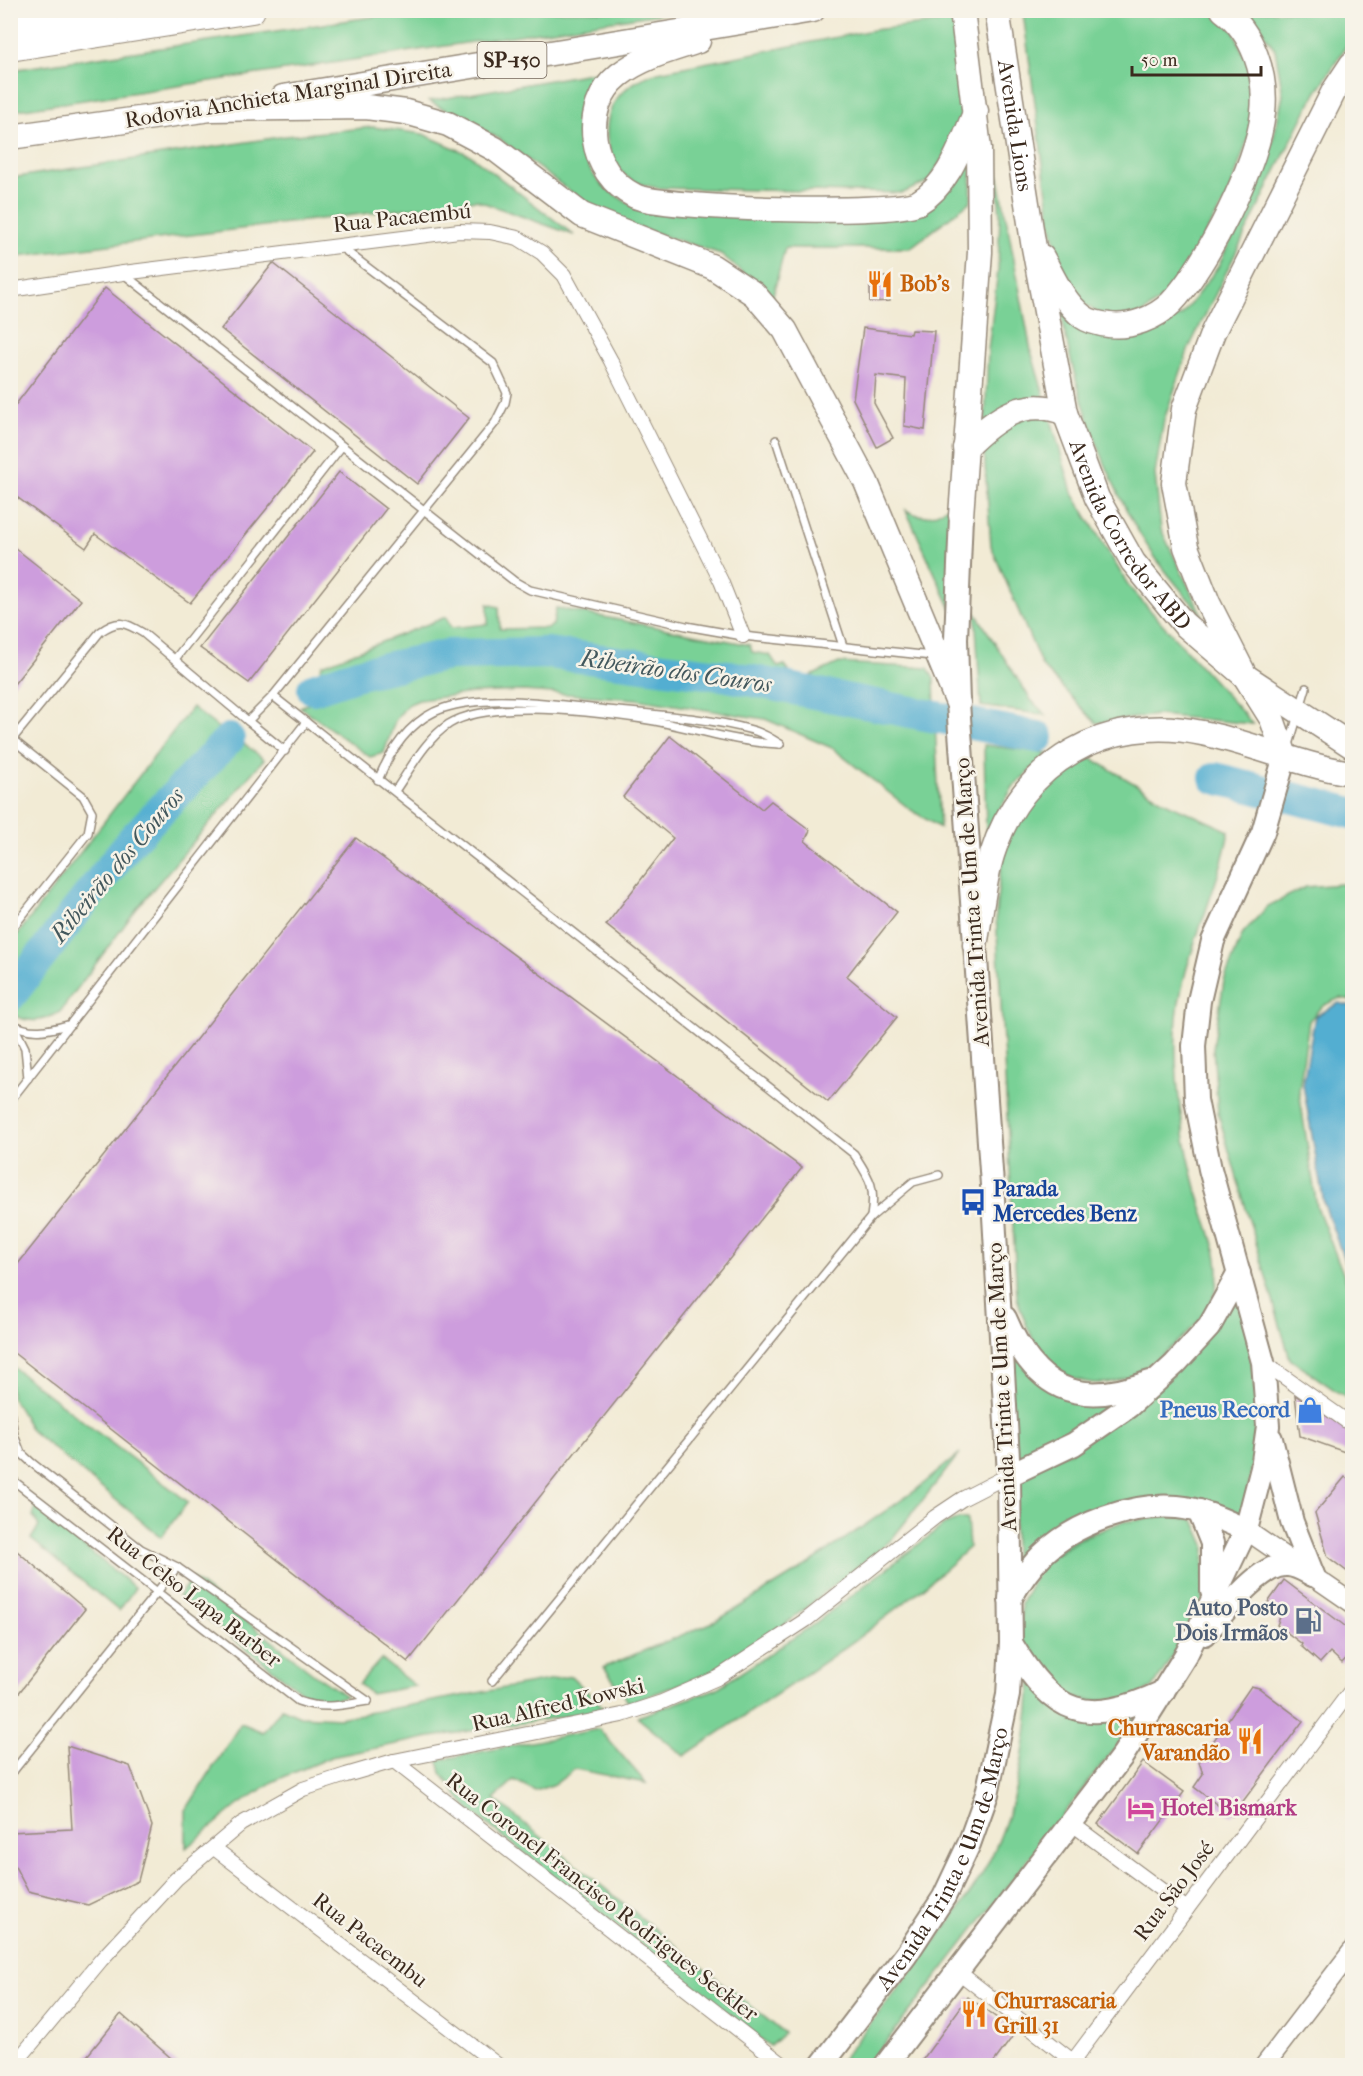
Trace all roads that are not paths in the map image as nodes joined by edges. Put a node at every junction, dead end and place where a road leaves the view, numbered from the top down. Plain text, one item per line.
1 (107, 10) edge
2 (252, 10) edge
3 (813, 10) edge
4 (962, 10) edge
5 (997, 10) edge
6 (1223, 10) edge
7 (774, 16) junction
8 (10, 25) edge
9 (10, 48) edge
10 (1353, 64) edge
11 (211, 109) junction
12 (976, 111) junction
13 (10, 137) edge
14 (1033, 242) junction
15 (340, 246) junction
16 (123, 273) junction
17 (10, 290) edge
18 (1065, 413) junction
19 (776, 440) dead end
20 (342, 446) junction
21 (965, 447) junction
22 (422, 510) junction
23 (961, 516) joint
24 (743, 636) junction
25 (843, 646) junction
26 (941, 657) junction
27 (174, 659) junction
28 (1245, 676) junction
29 (1306, 688) dead end
30 (273, 696) junction
31 (959, 707) junction
32 (1299, 712) junction
33 (248, 721) junction
34 (306, 722) junction
35 (12, 741) edge
36 (1353, 746) edge
37 (285, 751) junction
38 (1284, 764) junction
39 (1353, 773) edge
40 (378, 780) junction
41 (395, 791) junction
42 (10, 931) edge
43 (975, 945) junction
44 (12, 1023) edge
45 (71, 1024) junction
46 (28, 1079) junction
47 (10, 1101) edge
48 (939, 1176) dead end
49 (871, 1217) junction
50 (1239, 1273) junction
51 (1000, 1305) junction
52 (1263, 1362) junction
53 (1157, 1379) junction
54 (10, 1410) edge
55 (1353, 1425) edge
56 (1268, 1426) junction
57 (15, 1436) junction
58 (10, 1445) edge
59 (1009, 1475) junction
60 (10, 1478) edge
61 (1199, 1511) junction
62 (1246, 1530) junction
63 (177, 1568) junction
64 (1313, 1575) junction
65 (158, 1591) junction
66 (1010, 1599) junction
67 (1353, 1603) edge
68 (1211, 1604) junction
69 (1011, 1643) junction
70 (1187, 1653) junction
71 (492, 1681) dead end
72 (1353, 1689) edge
73 (1163, 1692) junction
74 (394, 1761) junction
75 (10, 1775) edge
76 (1071, 1823) junction
77 (214, 1848) junction
78 (1187, 1909) junction
79 (1353, 1951) edge
80 (956, 1970) junction
81 (18, 2060) edge
82 (1076, 2063) edge
83 (499, 2066) edge
84 (523, 2066) edge
85 (544, 2066) edge
86 (785, 2066) edge
87 (821, 2066) edge
88 (885, 2066) edge
89 (1264, 2066) edge

1 - 8 highway
2 - 9 highway
3 - 7 highway, Rodovia Anchieta Marginal Direita / SP-150
4 - 12 highway, Avenida Lions
5 - 14 highway, Avenida Lions
6 - 14 highway
7 - 11 highway, Rodovia Anchieta Marginal Direita / SP-150
7 - 12 highway
10 - 28 highway
11 - 13 highway, Rodovia Anchieta Marginal Direita / SP-150
11 - 26 highway
12 - 21 highway
14 - 18 highway, Avenida Corredor ABD
15 - 16 street, Rua Pacaembú
15 - 22 lane
15 - 24 street, Rua Pacaembú
16 - 17 street, Rua Pacaembú
16 - 20 lane
18 - 21 highway
18 - 28 highway, Avenida Corredor ABD
19 - 25 lane
20 - 22 lane
20 - 27 lane
21 - 23 highway
22 - 24 lane
22 - 30 lane
23 - 31 main road, Avenida Trinta e Um de Março
24 - 25 lane
25 - 26 lane
26 - 31 highway
27 - 33 lane
27 - 35 lane
28 - 32 highway, Avenida Corredor ABD
28 - 38 highway
29 - 32 lane
30 - 33 lane
30 - 34 lane
31 - 43 main road, Avenida Trinta e Um de Março
32 - 36 highway, Avenida Corredor ABD
32 - 38 lane
33 - 37 lane
34 - 37 lane
34 - 40 lane
35 - 42 lane
37 - 45 lane
38 - 39 highway
38 - 43 highway
38 - 50 main road
40 - 41 lane
40 - 41 lane
41 - 49 lane
43 - 51 main road, Avenida Trinta e Um de Março
44 - 45 lane
44 - 46 lane
45 - 46 lane
46 - 47 lane
48 - 49 lane
49 - 71 lane
50 - 52 main road
50 - 53 main road
51 - 53 main road
51 - 59 main road, Avenida Trinta e Um de Março
52 - 55 street
52 - 56 main road
53 - 59 main road
54 - 57 lane
56 - 62 main road
56 - 64 main road
57 - 58 lane
57 - 63 lane
59 - 66 main road, Avenida Trinta e Um de Março
59 - 74 street, Rua Alfred Kowski
60 - 65 lane, Rua Celso Lapa Barber
61 - 62 main road
61 - 66 main road
61 - 68 main road
62 - 64 street
62 - 68 main road
63 - 65 lane
63 - 65 lane, Rua Celso Lapa Barber
64 - 67 street
64 - 70 main road
65 - 75 lane
66 - 69 main road, Avenida Trinta e Um de Março
68 - 70 main road
69 - 73 main road
69 - 87 main road, Avenida Trinta e Um de Março
70 - 73 main road
72 - 78 street, Rua São José
73 - 76 main road
74 - 77 street, Rua Alfred Kowski
74 - 86 street, Rua Coronel Francisco Rodrigues Seckler
76 - 78 street
76 - 80 main road
77 - 81 street, Rua Alfred Kowski
77 - 83 street, Rua Pacaembu
78 - 82 street, Rua São José
79 - 89 street
80 - 82 street
80 - 88 main road
84 - 85 lane

